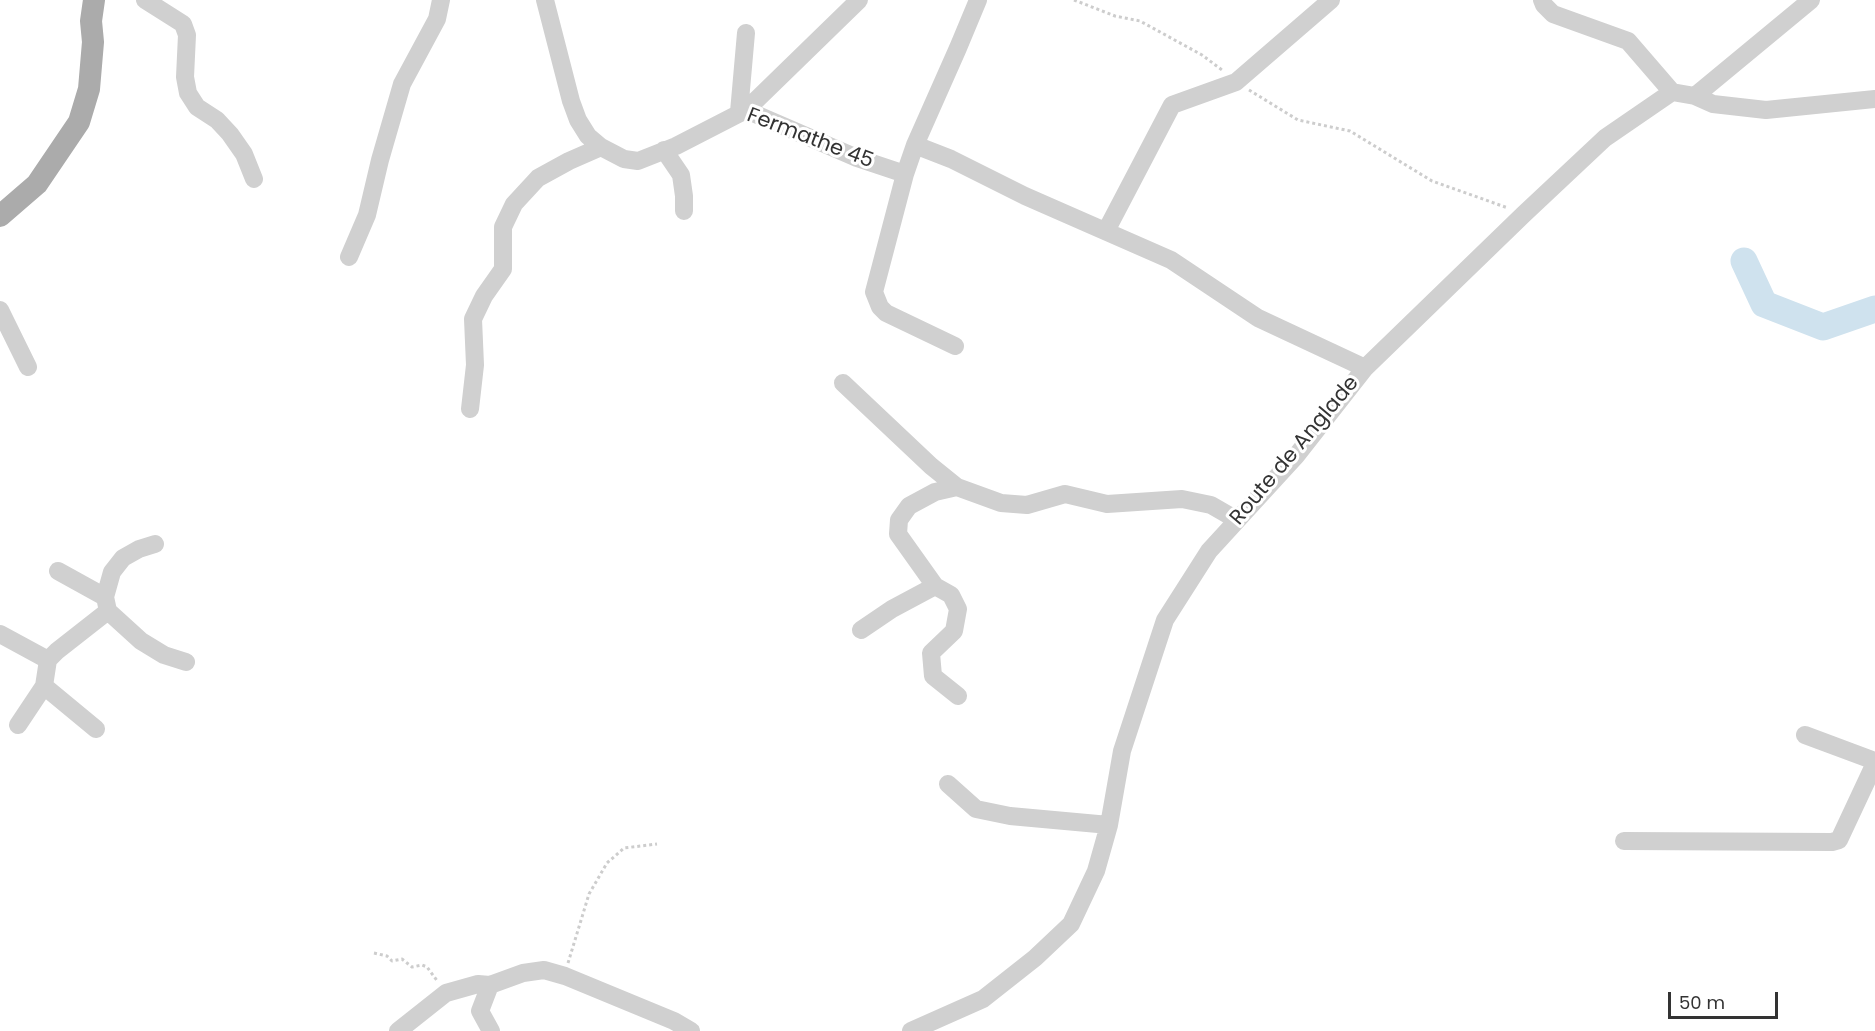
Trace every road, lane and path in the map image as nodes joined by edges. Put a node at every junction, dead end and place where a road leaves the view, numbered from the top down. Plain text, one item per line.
1 (145, 0) edge
2 (441, 0) edge
3 (545, 0) edge
4 (859, 0) edge
5 (978, 0) edge
6 (1074, 0) edge
7 (1331, 0) edge
8 (1542, 0) edge
9 (1811, 0) edge
10 (92, 1) edge
11 (746, 33) dead end
12 (1236, 82) junction
13 (1672, 92) junction
14 (1695, 96) junction
15 (1875, 99) edge
16 (742, 111) junction
17 (915, 145) junction
18 (601, 147) junction
19 (664, 150) junction
20 (905, 174) junction
21 (254, 179) dead end
22 (684, 211) dead end
23 (1524, 214) junction
24 (0, 216) edge
25 (1106, 231) junction
26 (349, 257) dead end
27 (0, 310) edge
28 (955, 346) dead end
29 (28, 367) dead end
30 (1365, 368) junction
31 (843, 383) dead end
32 (470, 409) dead end
33 (957, 487) junction
34 (1237, 520) junction
35 (155, 544) dead end
36 (58, 571) dead end
37 (935, 586) junction
38 (107, 604) junction
39 (861, 630) dead end
40 (0, 634) edge
41 (48, 660) junction
42 (186, 662) dead end
43 (44, 686) junction
44 (958, 696) dead end
45 (18, 725) dead end
46 (96, 729) dead end
47 (1805, 735) dead end
48 (1875, 762) edge
49 (948, 784) dead end
50 (1109, 825) junction
51 (1624, 841) dead end
52 (657, 844) dead end
53 (374, 953) dead end
54 (565, 976) junction
55 (490, 985) junction
56 (446, 993) junction
57 (398, 1031) edge
58 (491, 1031) edge
59 (691, 1031) edge
60 (911, 1031) edge

1 - 21 street
2 - 26 street
3 - 18 street, Fermathe 45
4 - 16 street
5 - 17 street
6 - 12 path
7 - 12 street
8 - 13 street
9 - 14 street
10 - 24 main road
11 - 16 street
12 - 23 path
12 - 25 street
13 - 14 street
13 - 23 street, Route de Anglade
14 - 15 street
16 - 19 street, Fermathe 45
16 - 20 street, Fermathe 45
17 - 20 street
17 - 25 street
18 - 19 street, Fermathe 45
18 - 32 street
19 - 22 street
20 - 28 street
23 - 30 street, Route de Anglade
25 - 30 street
27 - 29 street
30 - 34 street, Route de Anglade
31 - 33 street
33 - 34 street
33 - 37 street
34 - 50 street, Route de Anglade
35 - 38 street
36 - 38 street
37 - 39 street
37 - 44 street
38 - 41 street
38 - 42 street
40 - 41 street
41 - 43 street
43 - 45 street
43 - 46 street
47 - 48 street
48 - 51 street
49 - 50 street
50 - 60 street, Route de Anglade
52 - 54 path
53 - 56 path
54 - 55 street
54 - 59 street
55 - 56 street
55 - 58 street
56 - 57 street

